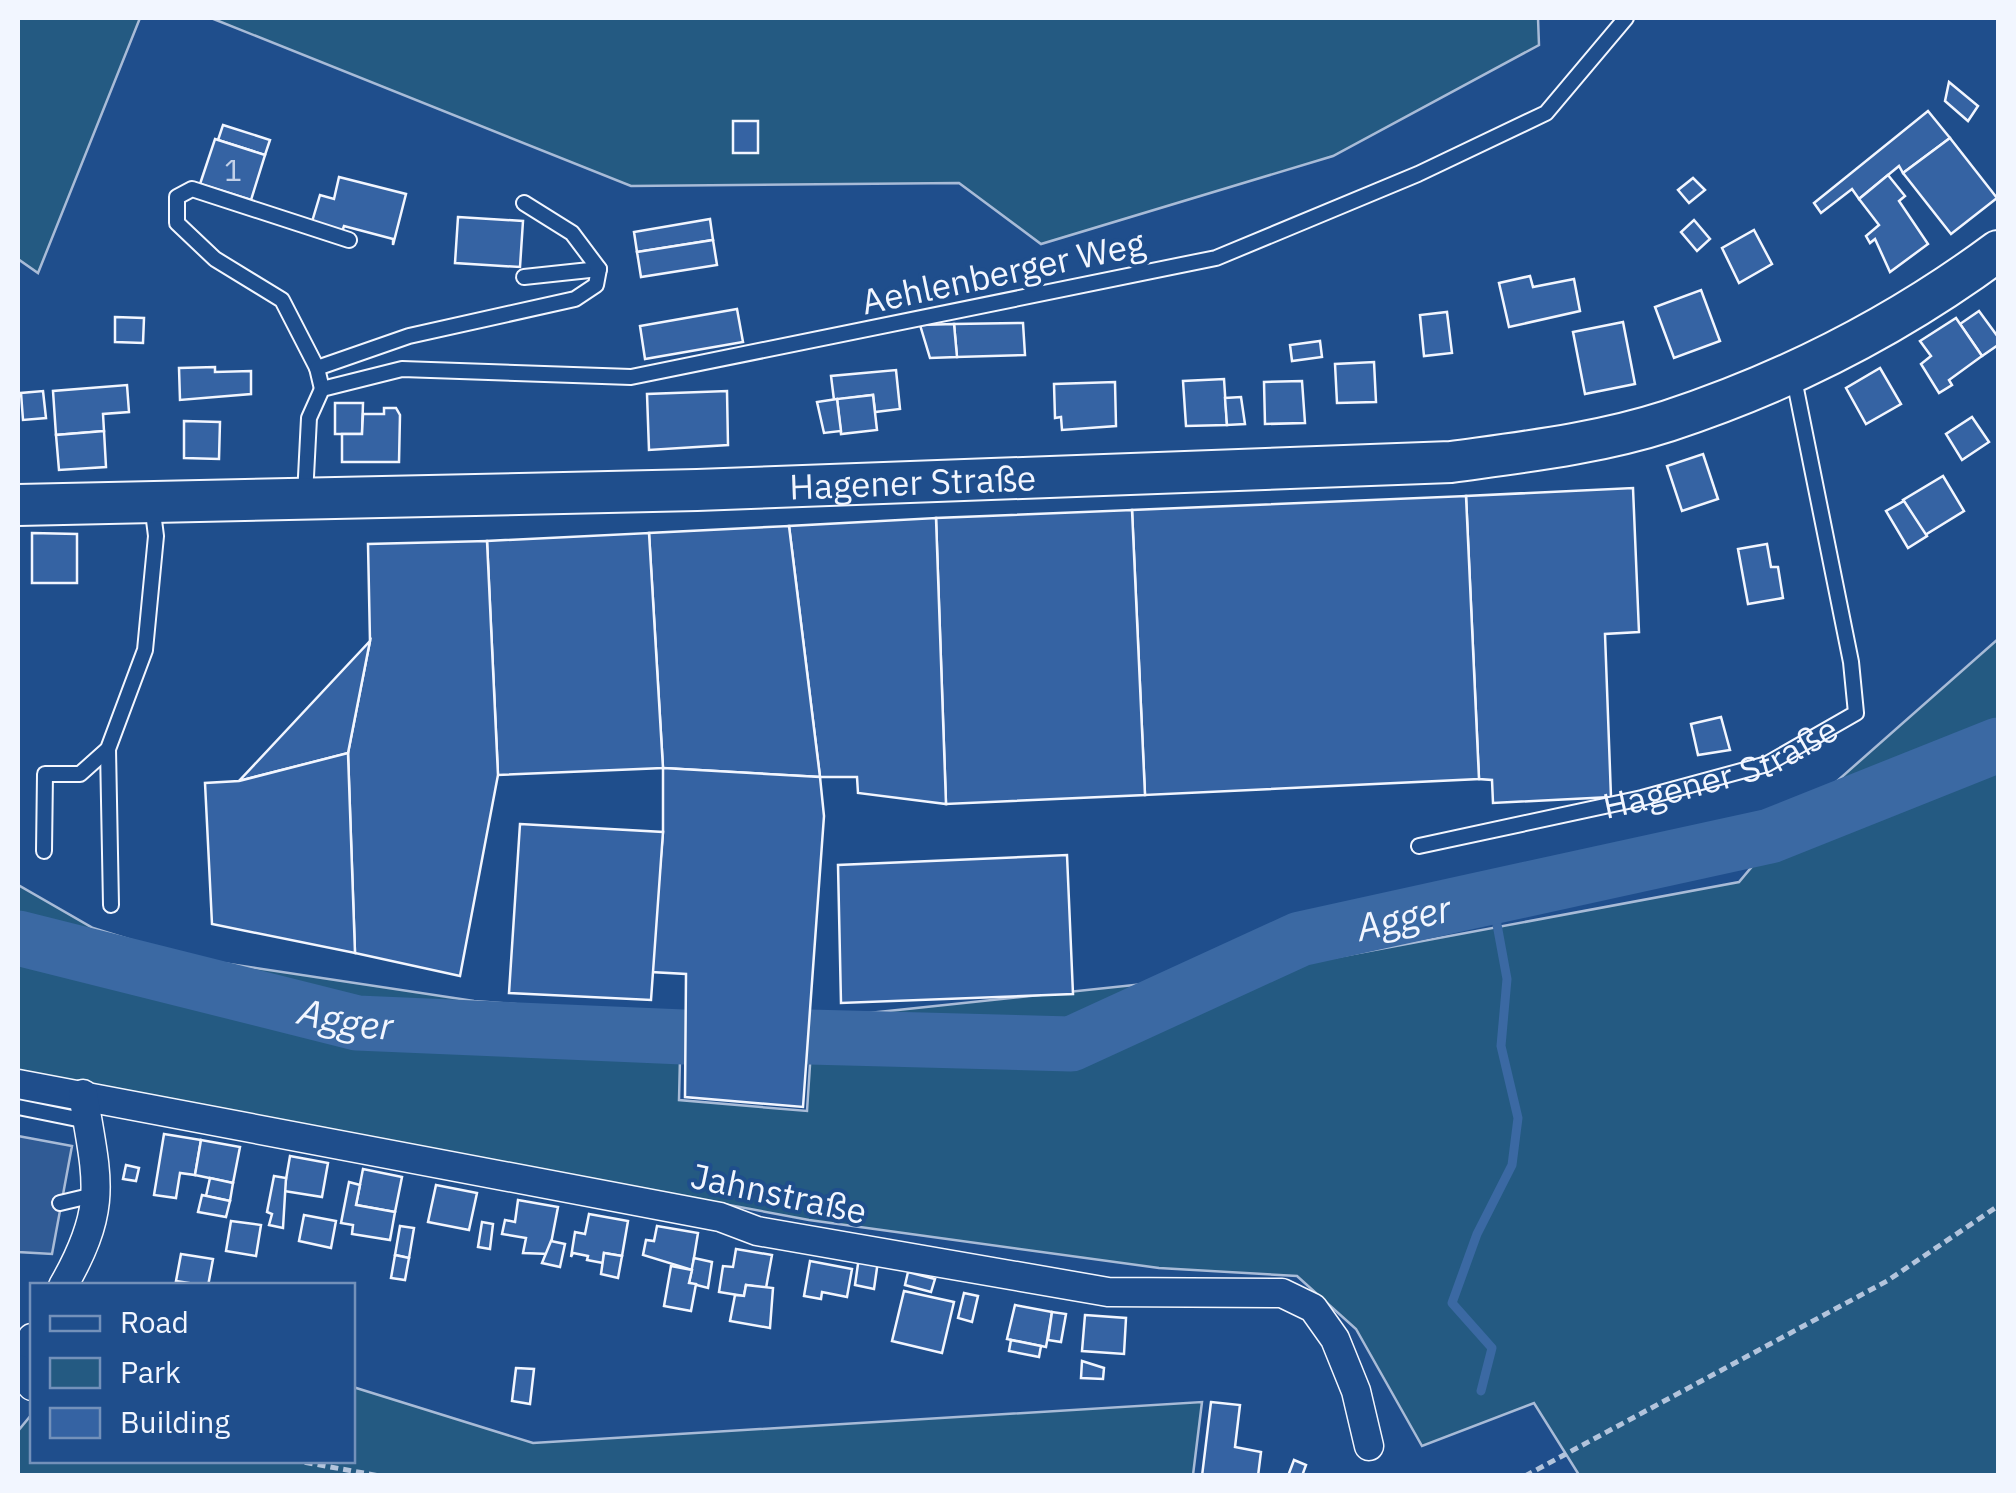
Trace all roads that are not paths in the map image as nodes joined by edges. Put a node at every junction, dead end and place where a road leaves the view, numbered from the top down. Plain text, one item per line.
1 (1626, 18) edge
2 (524, 203) dead end
3 (349, 240) dead end
4 (1998, 251) edge
5 (599, 269) junction
6 (524, 277) dead end
7 (317, 368) junction
8 (1792, 374) junction
9 (322, 389) junction
10 (305, 501) junction
11 (152, 503) junction
12 (18, 505) edge
13 (108, 748) junction
14 (1419, 846) dead end
15 (44, 852) dead end
16 (111, 904) dead end
17 (18, 1084) edge
18 (18, 1107) edge
19 (85, 1108) junction
20 (99, 1194) junction
21 (60, 1203) dead end
22 (65, 1283) edge
23 (30, 1342) edge
24 (18, 1366) edge
25 (1369, 1446) dead end

1 - 9 lane, Aehlenberger Weg
2 - 5 lane
3 - 7 lane
4 - 8 main road, Hagener Straße
5 - 6 lane
5 - 7 lane
7 - 9 lane
8 - 10 main road, Hagener Straße
8 - 14 lane, Hagener Straße
9 - 10 lane
10 - 11 main road, Hagener Straße
11 - 12 main road, Hagener Straße
11 - 13 lane
13 - 15 lane
13 - 16 lane
17 - 19 street, Jahnstraße
18 - 19 lane
19 - 20 street
19 - 25 street, Jahnstraße
20 - 21 lane
20 - 22 street
23 - 24 street

